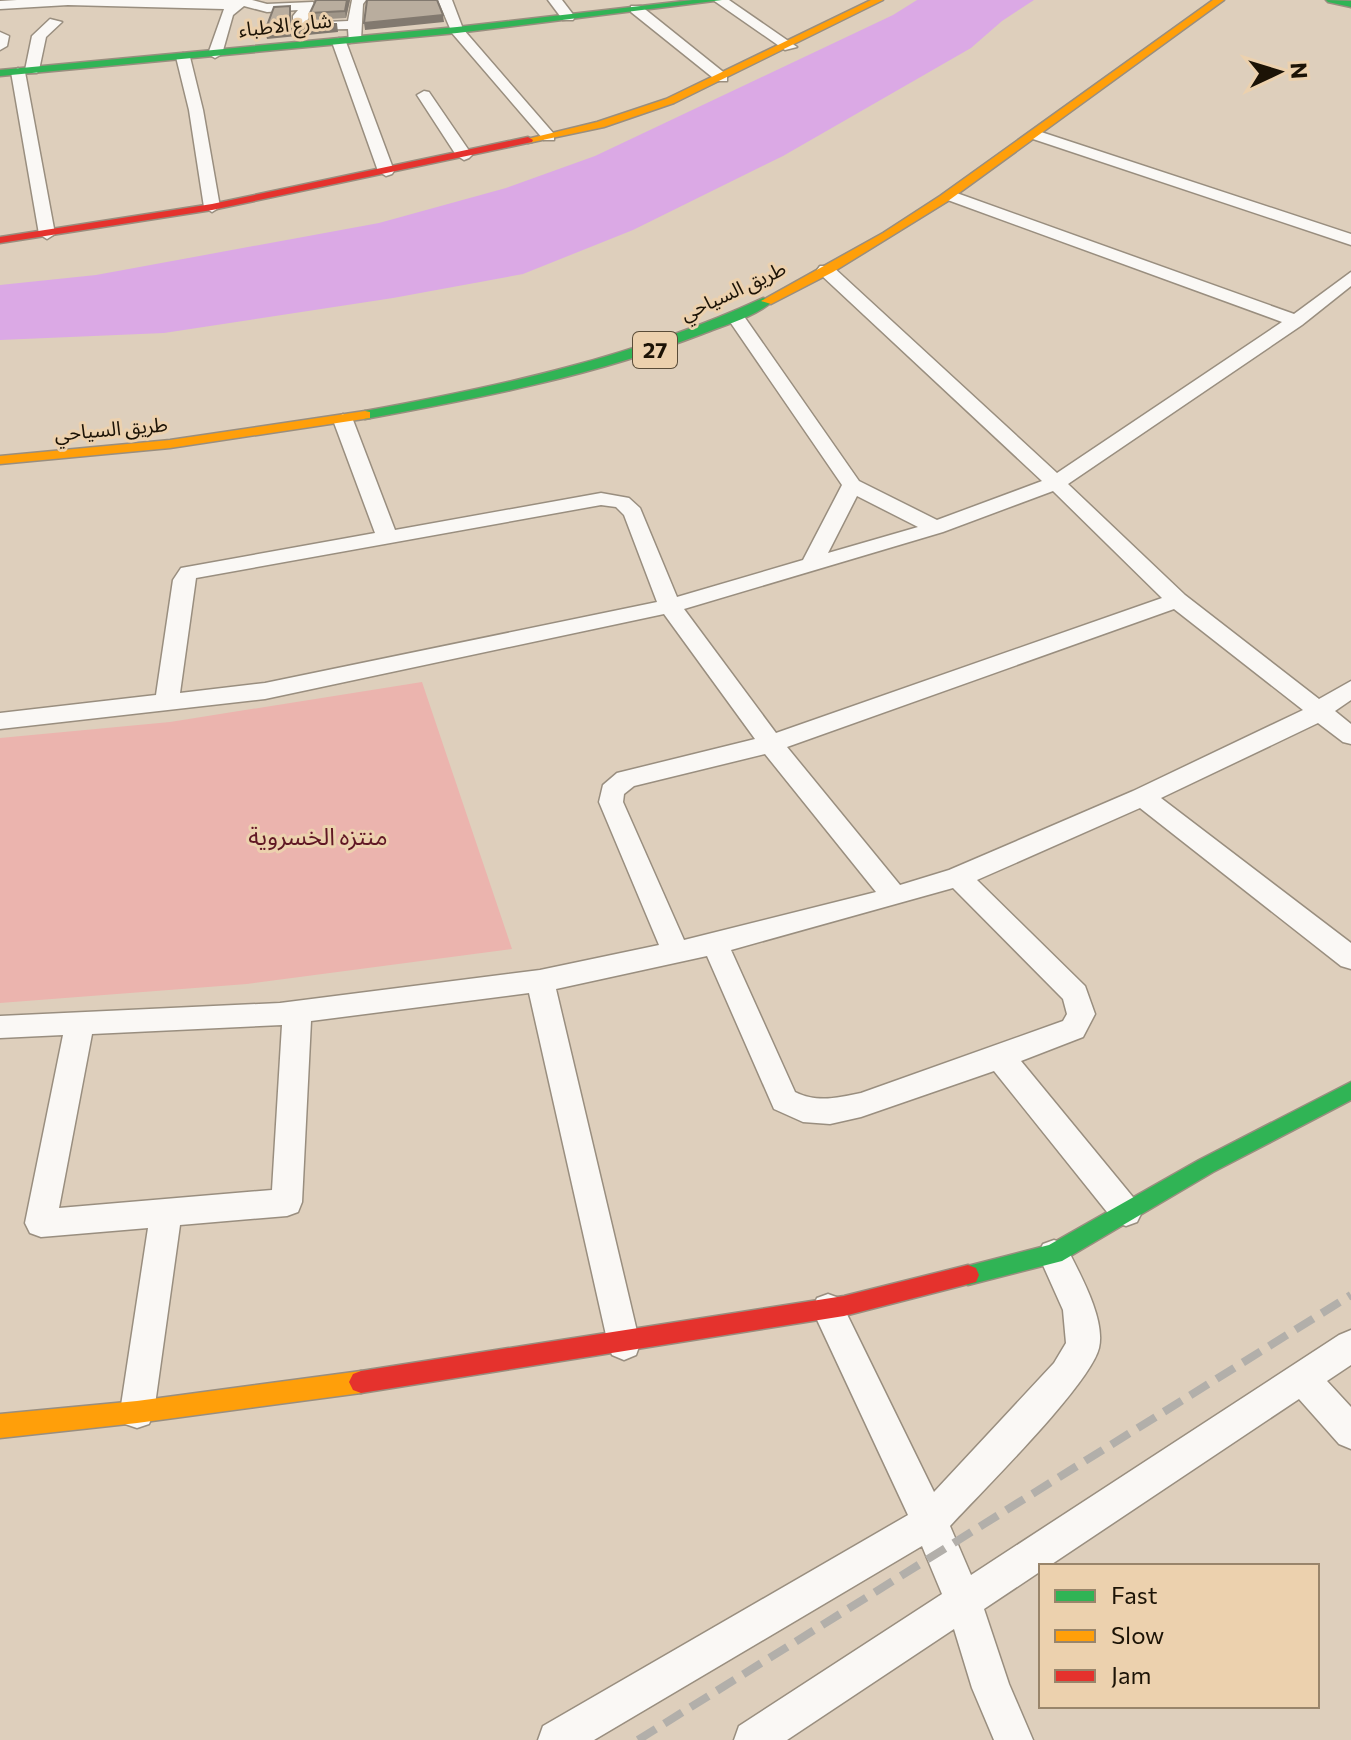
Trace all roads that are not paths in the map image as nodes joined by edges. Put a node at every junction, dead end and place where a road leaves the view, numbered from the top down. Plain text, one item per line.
1 (359, 0) edge
2 (464, 0) edge
3 (555, 0) edge
4 (719, 0) edge
5 (878, 0) edge
6 (1219, 0) edge
7 (1331, 0) edge
8 (1194, 1) edge
9 (122, 2) edge
10 (240, 2) edge
11 (446, 2) edge
12 (1351, 4) edge
13 (0, 5) edge
14 (643, 6) edge
15 (852, 7) edge
16 (568, 17) junction
17 (55, 22) dead end
18 (457, 30) junction
19 (349, 36) junction
20 (790, 47) junction
21 (215, 54) junction
22 (183, 57) junction
23 (17, 72) edge
24 (722, 78) junction
25 (424, 95) dead end
26 (1038, 136) junction
27 (549, 137) junction
28 (464, 155) junction
29 (967, 163) junction
30 (386, 171) junction
31 (987, 171) junction
32 (951, 196) junction
33 (212, 207) junction
34 (927, 210) junction
35 (47, 234) junction
36 (0, 240) edge
37 (1351, 240) edge
38 (826, 270) junction
39 (1351, 277) edge
40 (753, 286) dead end
41 (735, 316) junction
42 (1296, 321) junction
43 (618, 343) junction
44 (633, 357) junction
45 (588, 360) junction
46 (343, 420) junction
47 (0, 442) edge
48 (0, 460) edge
49 (1056, 483) junction
50 (852, 485) junction
51 (936, 528) junction
52 (387, 537) junction
53 (812, 563) junction
54 (1177, 600) junction
55 (670, 606) junction
56 (1351, 689) edge
57 (167, 703) junction
58 (1318, 712) junction
59 (0, 721) edge
60 (1351, 736) edge
61 (771, 744) junction
62 (1142, 797) junction
63 (958, 877) junction
64 (895, 897) junction
65 (715, 944) junction
66 (676, 952) junction
67 (1351, 958) edge
68 (540, 981) junction
69 (297, 1012) junction
70 (80, 1023) junction
71 (0, 1027) edge
72 (1000, 1057) junction
73 (1351, 1090) edge
74 (166, 1212) junction
75 (1126, 1212) junction
76 (1054, 1254) junction
77 (828, 1309) junction
78 (624, 1344) junction
79 (1351, 1346) edge
80 (1302, 1378) junction
81 (137, 1412) junction
82 (0, 1426) edge
83 (1351, 1432) edge
84 (930, 1522) junction
85 (963, 1600) junction
86 (557, 1740) edge
87 (753, 1740) edge
88 (1014, 1740) edge

1 - 19 street
2 - 11 street
3 - 16 street
4 - 14 main road, شارع الاطباء
4 - 20 street
5 - 15 main road
6 - 26 main road, طريق السياحي / 27
7 - 12 main road
8 - 29 main road
9 - 10 street
9 - 13 street
10 - 19 street
10 - 21 street
11 - 18 street
14 - 16 main road, شارع الاطباء
14 - 24 street
15 - 20 main road
16 - 18 main road, شارع الاطباء
17 - 23 street
18 - 19 main road, شارع الاطباء
18 - 27 street
19 - 21 main road, شارع الاطباء
19 - 30 street
20 - 24 main road
21 - 22 main road, شارع الاطباء
22 - 23 main road, شارع الاطباء
22 - 33 street
23 - 35 street
24 - 27 main road
25 - 28 street
26 - 31 main road, طريق السياحي / 27
26 - 37 street
27 - 28 main road
28 - 30 main road
29 - 31 main road
29 - 34 main road
30 - 33 main road
31 - 32 main road, طريق السياحي / 27
32 - 34 main road, طريق السياحي / 27
32 - 42 street
33 - 35 main road
34 - 38 main road, طريق السياحي / 27
35 - 36 main road
38 - 41 main road, طريق السياحي / 27
38 - 49 street
39 - 42 street
40 - 43 main road, طريق السياحي / 27
41 - 44 main road, طريق السياحي / 27
41 - 50 street
42 - 49 street
43 - 44 main road
43 - 45 main road, طريق السياحي / 27
44 - 45 main road, طريق السياحي / 27
45 - 46 main road, طريق السياحي / 27
45 - 47 main road, طريق السياحي / 27
46 - 48 main road, طريق السياحي / 27
46 - 52 street
49 - 51 street
49 - 54 street
50 - 51 street
50 - 53 street
51 - 53 street
52 - 55 street
52 - 57 street
53 - 55 street
54 - 58 street
54 - 61 street
55 - 57 street
55 - 61 street
56 - 58 street
57 - 59 street
58 - 60 street
58 - 62 street
61 - 64 street
61 - 66 street
62 - 63 street
62 - 67 street
63 - 64 street
63 - 72 street
64 - 65 street
65 - 66 street
65 - 72 street
66 - 68 street
68 - 69 street
68 - 78 street
69 - 70 street
69 - 74 street
70 - 71 street
70 - 74 street
72 - 75 street
73 - 75 main road
74 - 81 street
75 - 76 main road
76 - 77 main road
76 - 84 street
77 - 78 main road
77 - 84 street
78 - 81 main road
79 - 80 street
80 - 83 street
80 - 85 street
81 - 82 main road
84 - 85 street
84 - 86 street
85 - 87 street
85 - 88 street

